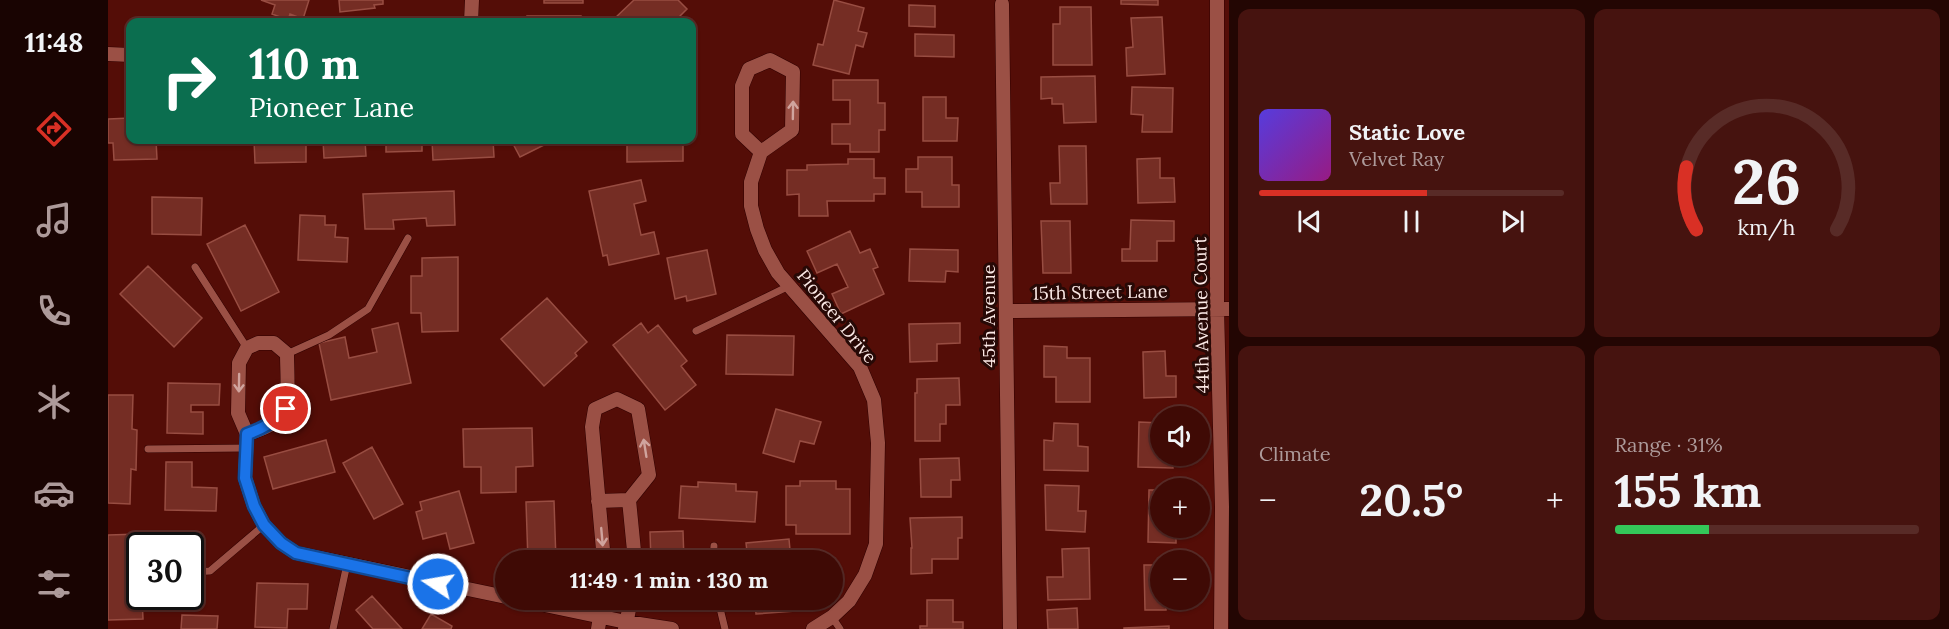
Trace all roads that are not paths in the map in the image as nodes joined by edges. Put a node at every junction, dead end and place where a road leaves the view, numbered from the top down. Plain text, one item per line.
1 (472, 0) edge
2 (1217, 0) edge
3 (1002, 4) dead end
4 (471, 18) edge
5 (108, 54) edge
6 (126, 55) edge
7 (761, 152) junction
8 (408, 238) dead end
9 (195, 267) dead end
10 (789, 286) junction
11 (1223, 309) edge
12 (1007, 311) junction
13 (696, 331) dead end
14 (247, 348) junction
15 (287, 354) junction
16 (247, 434) junction
17 (246, 448) junction
18 (148, 449) dead end
19 (629, 500) junction
20 (598, 501) junction
21 (264, 525) junction
22 (714, 546) dead end
23 (603, 550) edge
24 (634, 550) edge
25 (714, 550) edge
26 (346, 564) junction
27 (204, 571) edge
28 (495, 595) edge
29 (556, 610) edge
30 (629, 610) edge
31 (720, 610) edge
32 (832, 616) junction
33 (599, 622) edge
34 (626, 625) edge
35 (333, 629) edge
36 (672, 629) edge
37 (725, 629) edge
38 (813, 629) edge
39 (840, 629) edge
40 (1010, 629) edge
41 (1221, 629) edge

1 - 4 street
2 - 11 street, 44th Avenue Court
3 - 12 street, 45th Avenue
5 - 6 street
7 -> 7 street
7 - 10 street, Pioneer Drive
8 - 15 lane
9 - 14 lane
10 - 13 lane
10 - 32 street, Pioneer Drive
11 - 12 street, 15th Street Lane
11 - 41 street, 44th Avenue Court
12 - 40 street, 45th Avenue
14 - 15 street
14 -> 16 street
15 - 16 street
16 - 17 street
17 - 18 lane
17 - 21 street
19 - 20 street
19 -> 20 street
19 - 24 street
20 -> 23 street
21 - 26 street
21 - 27 lane
22 - 25 lane
26 - 28 street
26 - 35 lane
29 - 33 street
30 - 34 street
31 - 37 lane
32 - 38 street, Pioneer Drive
32 - 39 lane
33 - 34 street
34 - 36 street

